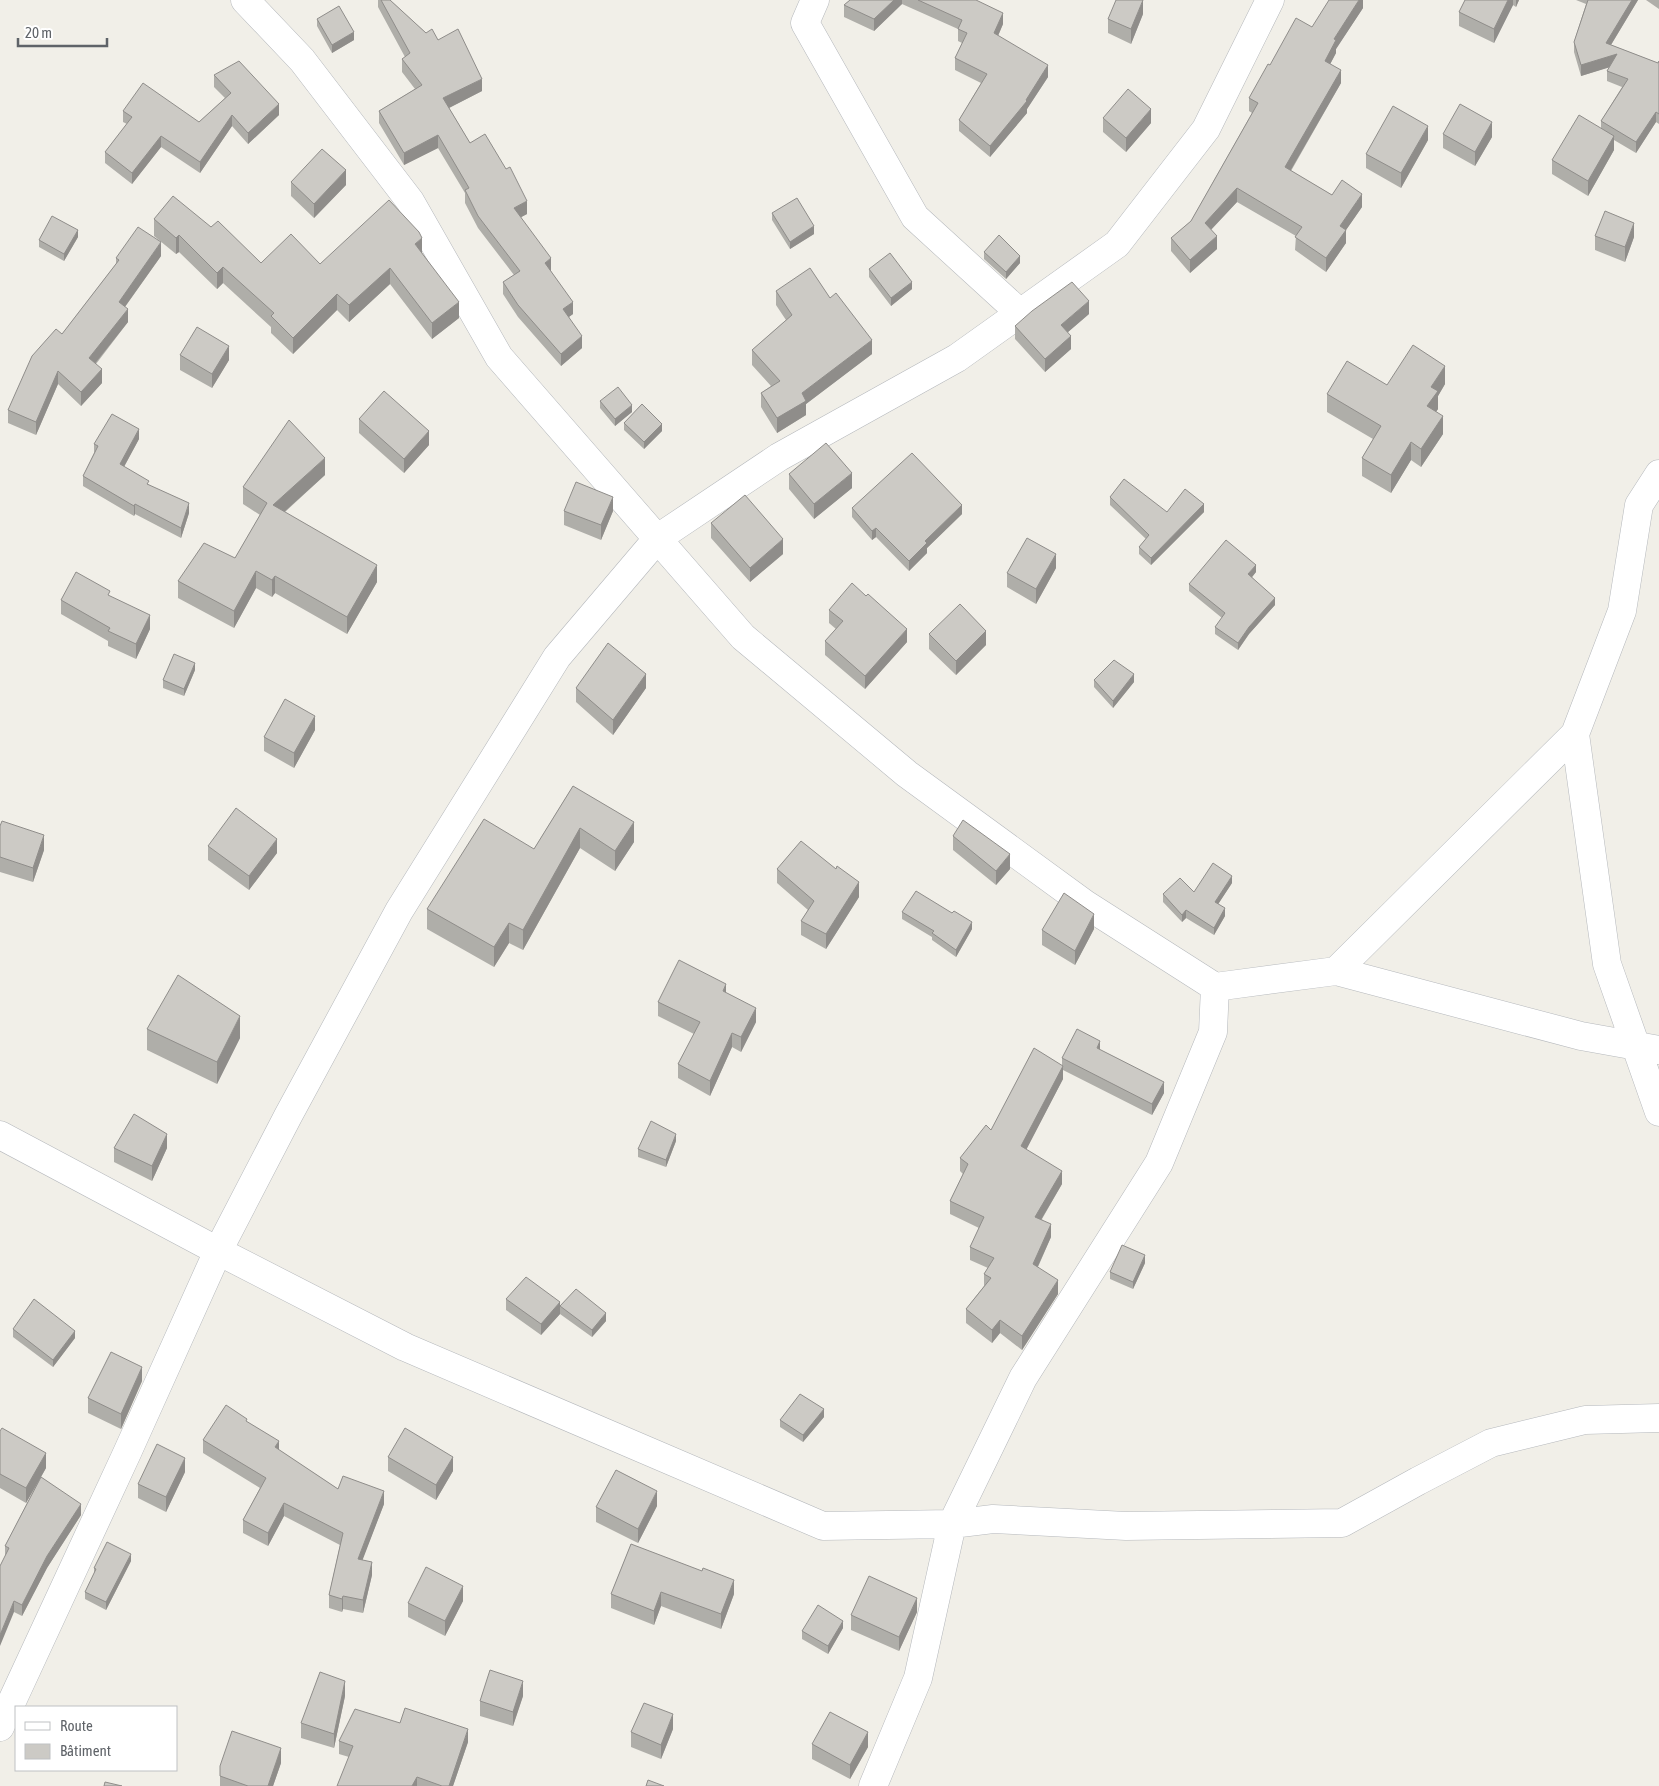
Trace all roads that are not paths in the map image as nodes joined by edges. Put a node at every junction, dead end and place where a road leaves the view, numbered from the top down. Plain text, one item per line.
1 (245, 0) edge
2 (815, 0) edge
3 (1270, 0) edge
4 (1020, 313) junction
5 (1659, 474) edge
6 (658, 538) junction
7 (1575, 734) junction
8 (1336, 971) junction
9 (1215, 987) junction
10 (1648, 1048) edge
11 (1659, 1112) edge
12 (0, 1135) edge
13 (218, 1251) junction
14 (1659, 1418) edge
15 (952, 1524) junction
16 (0, 1727) edge
17 (873, 1786) edge

1 - 6 street
2 - 4 street
3 - 4 street
4 - 6 street
5 - 7 street
6 - 9 street
6 - 13 street
7 - 8 street
7 - 10 street
8 - 9 street
8 - 10 street
9 - 15 street
10 - 11 street
12 - 13 street
13 - 15 street
13 - 16 street
14 - 15 street
15 - 17 street

